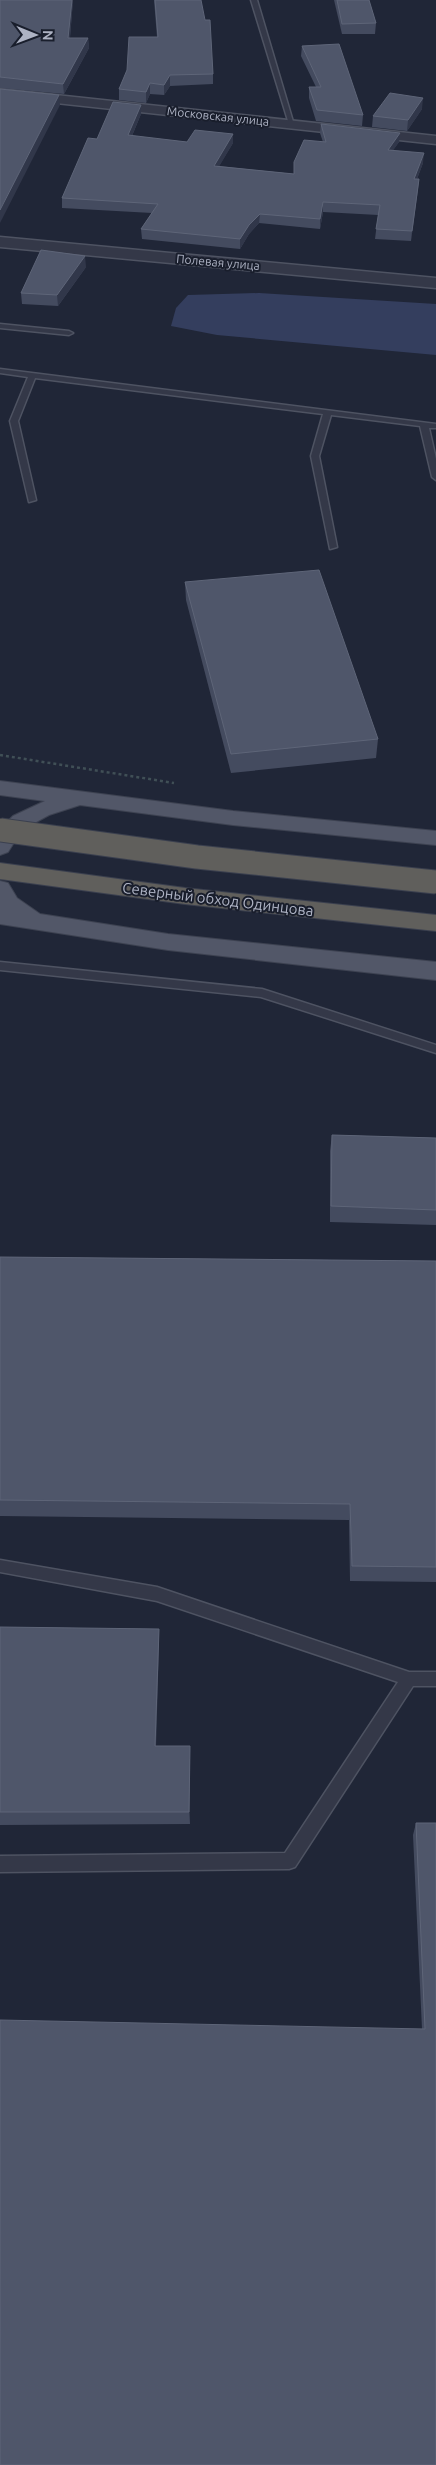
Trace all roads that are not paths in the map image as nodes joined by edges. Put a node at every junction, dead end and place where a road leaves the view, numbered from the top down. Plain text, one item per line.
1 (254, 0) edge
2 (0, 93) edge
3 (292, 124) junction
4 (436, 140) edge
5 (0, 242) edge
6 (436, 283) edge
7 (0, 326) edge
8 (69, 333) dead end
9 (0, 372) edge
10 (32, 376) junction
11 (328, 412) junction
12 (424, 424) junction
13 (436, 426) edge
14 (436, 477) edge
15 (32, 500) dead end
16 (333, 547) dead end
17 (0, 788) edge
18 (80, 799) junction
19 (0, 830) edge
20 (436, 838) edge
21 (0, 847) edge
22 (0, 871) edge
23 (436, 882) edge
24 (0, 889) edge
25 (0, 916) edge
26 (33, 920) junction
27 (436, 923) edge
28 (0, 966) edge
29 (436, 971) edge
30 (436, 1049) edge
31 (0, 1566) edge
32 (409, 1679) junction
33 (436, 1679) edge
34 (0, 1864) edge

1 - 3 lane
2 - 3 street, Московская улица
3 - 4 street, Московская улица
5 - 6 street, Полевая улица
7 - 8 lane
9 - 10 lane
10 - 11 lane
10 - 15 lane
11 - 12 lane
11 - 16 lane
12 - 13 lane
12 - 14 lane
17 - 18 main road
18 - 20 main road
18 - 21 main road
19 - 23 highway, bridge
22 - 27 highway, Северный обход Одинцова
24 - 26 main road
25 - 26 main road
26 - 29 main road
28 - 30 lane
31 - 32 lane
32 - 33 lane
32 - 34 lane

